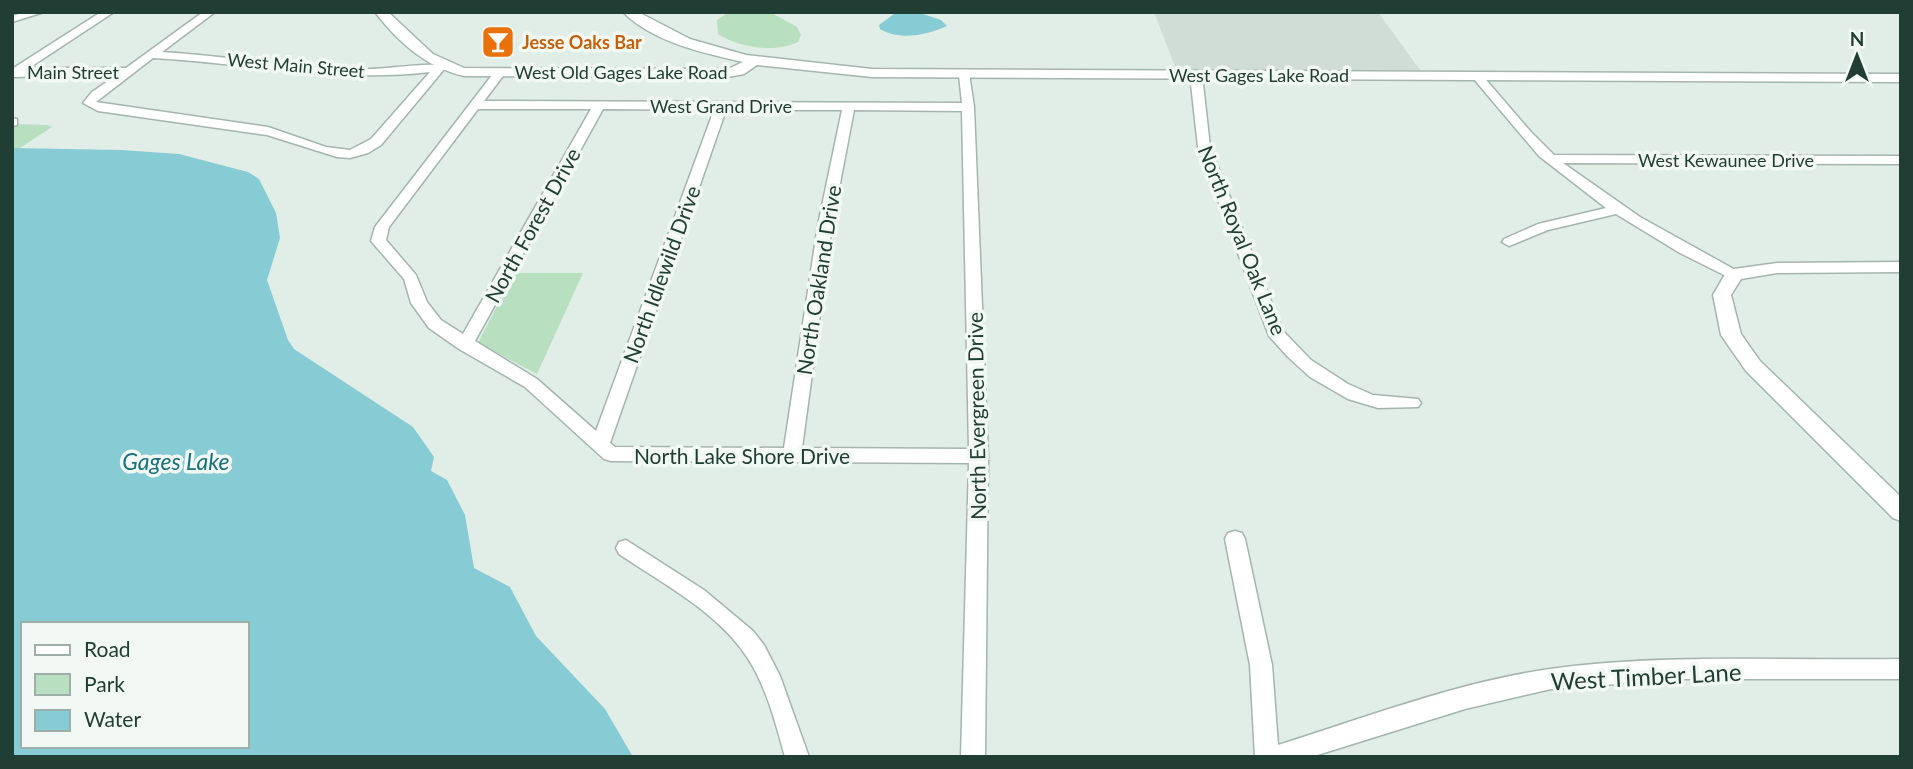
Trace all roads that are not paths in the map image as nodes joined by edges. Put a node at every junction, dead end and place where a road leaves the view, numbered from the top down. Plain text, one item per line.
1 (38, 12) edge
2 (109, 12) edge
3 (210, 12) edge
4 (381, 12) edge
5 (629, 12) edge
6 (12, 19) edge
7 (152, 55) junction
8 (754, 61) junction
9 (440, 67) junction
10 (131, 71) junction
11 (500, 72) junction
12 (14, 73) edge
13 (965, 75) junction
14 (1196, 75) junction
15 (1477, 76) junction
16 (1901, 78) edge
17 (474, 105) junction
18 (599, 106) junction
19 (721, 106) junction
20 (849, 106) junction
21 (968, 107) junction
22 (1551, 159) junction
23 (1901, 160) edge
24 (1620, 209) junction
25 (1509, 243) dead end
26 (1901, 267) edge
27 (1734, 275) junction
28 (465, 345) junction
29 (1412, 404) dead end
30 (601, 443) junction
31 (792, 456) junction
32 (979, 456) junction
33 (1901, 512) edge
34 (1235, 538) dead end
35 (626, 548) dead end
36 (1901, 669) edge
37 (797, 757) edge
38 (973, 757) edge
39 (1268, 757) edge
40 (1276, 757) edge

1 - 6 street
2 - 12 street
3 - 7 street
4 - 9 street
5 - 8 street, West Gages Lake Road
7 - 9 street, West Main Street
7 - 10 street
8 - 11 street, West Old Gages Lake Road
8 - 13 street, West Gages Lake Road
9 - 10 street
9 - 11 street, West Old Gages Lake Road
10 - 12 street, Main Street
11 - 17 street
13 - 14 street, West Gages Lake Road
13 - 21 street, North Evergreen Drive
14 - 15 street, West Gages Lake Road
14 - 29 street, North Royal Oak Lane
15 - 16 street, West Gages Lake Road
15 - 22 street
17 - 18 street, West Grand Drive
17 - 28 street, North Lake Shore Drive
18 - 19 street, West Grand Drive
18 - 28 street, North Forest Drive
19 - 20 street, West Grand Drive
19 - 30 street, North Idlewild Drive
20 - 21 street, West Grand Drive
20 - 31 street, North Oakland Drive
21 - 32 street, North Evergreen Drive
22 - 23 street, West Kewaunee Drive
22 - 24 street
24 - 25 street
24 - 27 street
26 - 27 street
27 - 33 street
28 - 30 street, North Lake Shore Drive
30 - 31 street, North Lake Shore Drive
31 - 32 street, North Lake Shore Drive
32 - 38 street, North Evergreen Drive
34 - 39 street
35 - 37 street
36 - 40 street, West Timber Lane

